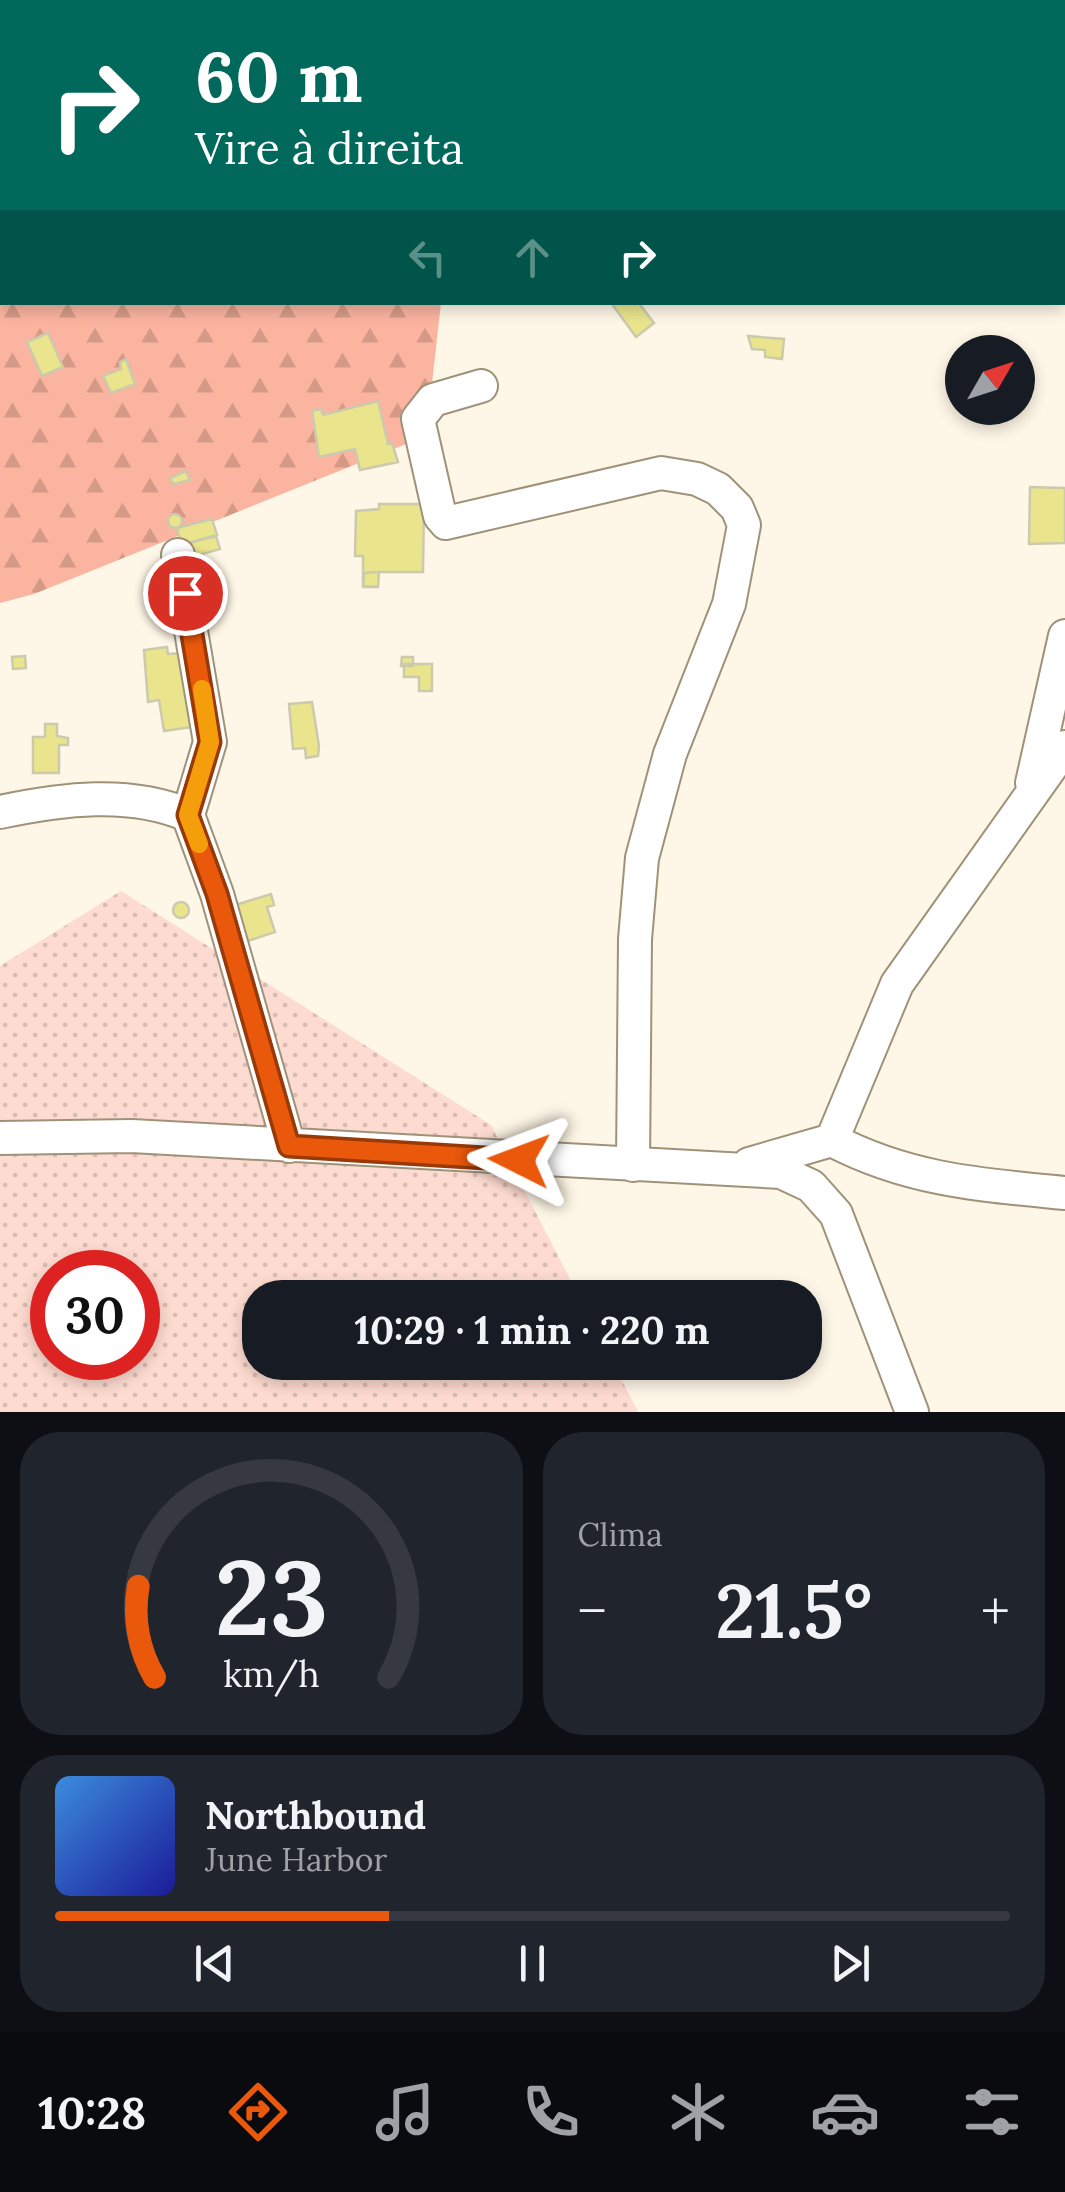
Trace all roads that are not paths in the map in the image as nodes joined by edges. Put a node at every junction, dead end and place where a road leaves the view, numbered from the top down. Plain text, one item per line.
1 (481, 386) dead end
2 (178, 555) dead end
3 (1065, 636) edge
4 (1065, 747) edge
5 (1030, 792) junction
6 (0, 812) edge
7 (188, 815) junction
8 (0, 1138) edge
9 (832, 1140) junction
10 (289, 1146) junction
11 (634, 1166) junction
12 (730, 1170) junction
13 (1065, 1193) edge
14 (912, 1412) edge

1 - 11 street
2 - 7 street
3 - 5 street
4 - 5 street
5 - 9 street
6 - 7 street
7 - 10 street
8 - 10 street
9 - 12 street
9 - 13 street
10 - 11 street
11 - 12 street
12 - 14 street

